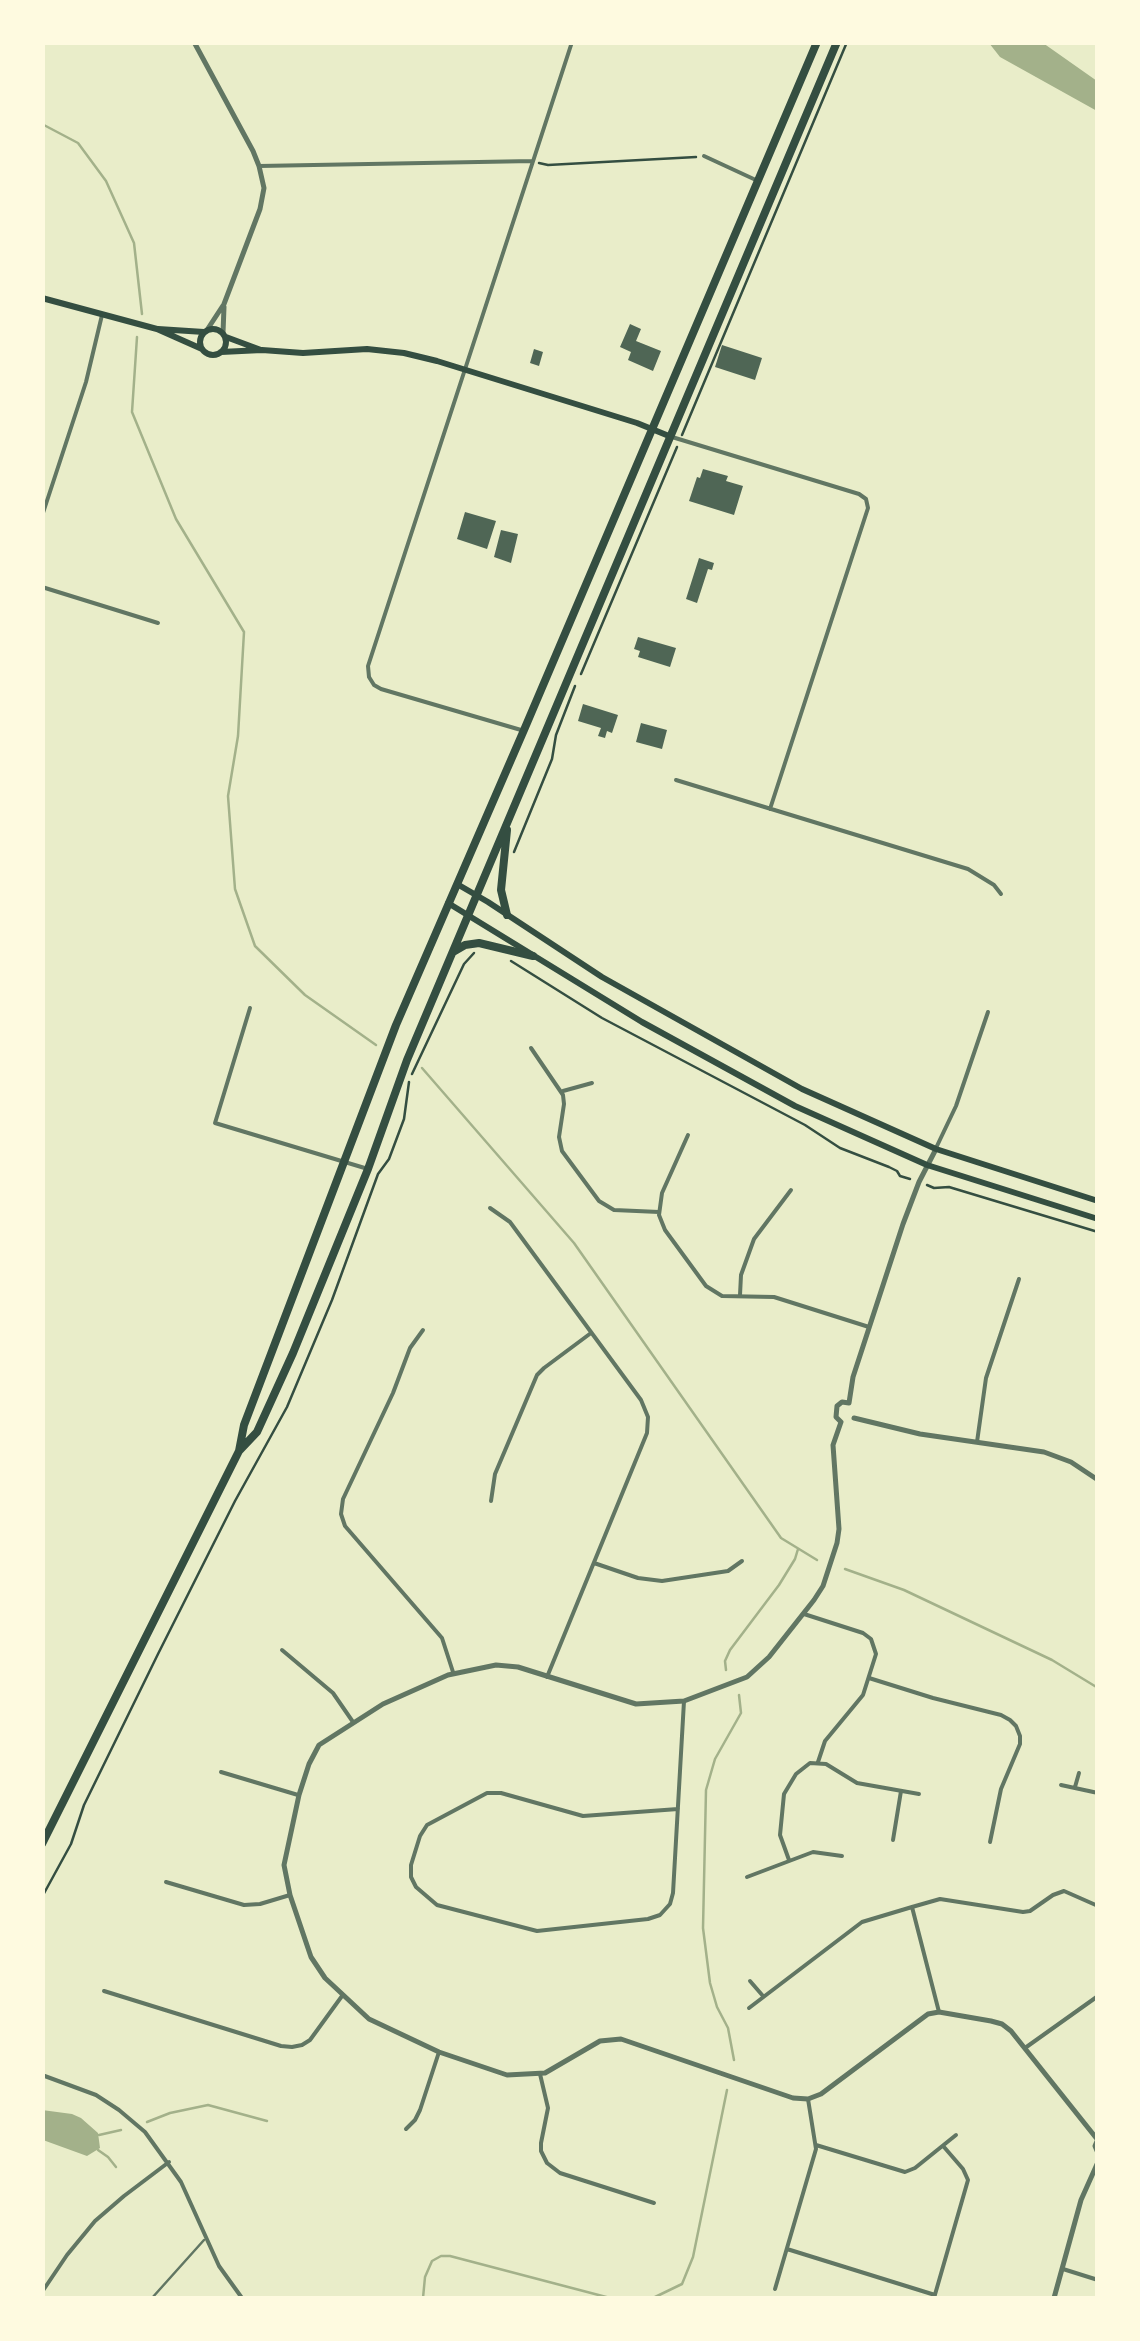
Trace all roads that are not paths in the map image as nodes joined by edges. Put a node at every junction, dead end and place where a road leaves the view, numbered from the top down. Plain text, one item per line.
1 (194, 42) edge
2 (572, 42) edge
3 (817, 42) edge
4 (837, 42) edge
5 (704, 156) road end
6 (534, 161) junction
7 (259, 166) junction
8 (758, 181) junction
9 (45, 301) edge
10 (224, 304) junction
11 (102, 315) junction
12 (157, 329) junction
13 (205, 331) junction
14 (224, 335) junction
15 (202, 348) junction
16 (262, 350) junction
17 (221, 352) junction
18 (466, 369) junction
19 (652, 429) junction
20 (670, 436) junction
21 (42, 516) edge
22 (42, 587) edge
23 (158, 623) dead end
24 (524, 730) junction
25 (676, 780) dead end
26 (770, 809) junction
27 (508, 821) junction
28 (456, 884) junction
29 (1001, 894) dead end
30 (476, 896) junction
31 (448, 903) junction
32 (468, 915) junction
33 (508, 915) junction
34 (453, 952) junction
35 (534, 956) junction
36 (250, 1008) dead end
37 (988, 1012) dead end
38 (531, 1048) dead end
39 (592, 1083) dead end
40 (562, 1091) junction
41 (688, 1135) dead end
42 (936, 1149) junction
43 (343, 1161) junction
44 (928, 1165) junction
45 (368, 1169) junction
46 (791, 1190) dead end
47 (1098, 1200) edge
48 (490, 1208) dead end
49 (659, 1212) junction
50 (1098, 1219) edge
51 (1019, 1279) dead end
52 (740, 1296) junction
53 (869, 1327) junction
54 (424, 1330) dead end
55 (591, 1333) junction
56 (849, 1403) junction
57 (854, 1418) junction
58 (841, 1422) junction
59 (977, 1442) junction
60 (239, 1451) junction
61 (1098, 1480) edge
62 (491, 1501) dead end
63 (742, 1561) dead end
64 (594, 1563) junction
65 (804, 1614) junction
66 (282, 1650) dead end
67 (453, 1674) junction
68 (547, 1677) junction
69 (869, 1678) junction
70 (684, 1701) junction
71 (353, 1722) junction
72 (818, 1762) junction
73 (221, 1772) dead end
74 (1079, 1772) dead end
75 (1060, 1784) dead end
76 (1076, 1787) junction
77 (901, 1791) junction
78 (1098, 1793) edge
79 (919, 1794) dead end
80 (300, 1795) junction
81 (678, 1810) junction
82 (893, 1840) dead end
83 (990, 1842) dead end
84 (42, 1844) edge
85 (842, 1856) dead end
86 (789, 1860) junction
87 (747, 1877) dead end
88 (166, 1882) dead end
89 (290, 1895) junction
90 (912, 1906) junction
91 (1098, 1906) edge
92 (750, 1981) dead end
93 (104, 1990) dead end
94 (343, 1995) junction
95 (1098, 1996) edge
96 (764, 1997) junction
97 (749, 2008) dead end
98 (939, 2012) junction
99 (1025, 2048) junction
100 (439, 2052) junction
101 (42, 2074) edge
102 (540, 2074) junction
103 (808, 2099) junction
104 (406, 2129) dead end
105 (956, 2136) dead end
106 (1097, 2139) edge
107 (816, 2145) junction
108 (944, 2147) junction
109 (1098, 2153) edge
110 (169, 2162) junction
111 (1098, 2162) edge
112 (654, 2203) dead end
113 (206, 2237) junction
114 (786, 2250) junction
115 (1063, 2269) junction
116 (1098, 2280) edge
117 (775, 2290) dead end
118 (42, 2292) edge
119 (934, 2297) edge
120 (152, 2298) edge
121 (242, 2298) edge
122 (1054, 2298) edge

1 - 7 street
2 - 6 street
3 - 8 highway
4 - 20 highway
5 - 8 street
6 - 7 street
6 - 18 street
7 - 10 street
8 - 19 highway
9 - 11 main road
10 - 13 street
10 - 14 street
11 - 12 main road
11 - 21 street
12 - 13 main road
12 - 15 main road
13 - 14 main road
13 - 15 main road
14 - 16 main road
14 - 17 main road
15 - 17 main road
16 - 17 main road
16 - 18 main road
18 - 19 main road
18 - 24 street
19 - 20 main road
19 - 24 highway
20 - 26 street
20 - 27 highway
22 - 23 street
24 - 28 highway
25 - 26 street
26 - 29 street
27 - 30 highway
27 - 33 highway
28 - 30 main road
28 - 31 highway
30 - 32 highway
30 - 33 main road
31 - 32 main road
31 - 43 highway
32 - 34 highway
32 - 35 main road
33 - 42 main road
34 - 35 highway
34 - 45 highway
35 - 44 main road
36 - 43 street
37 - 42 street
38 - 40 street
39 - 40 street
40 - 49 street
41 - 49 street
42 - 44 street
42 - 47 main road
43 - 45 street
43 - 60 highway
44 - 50 main road
44 - 53 street
45 - 60 highway
46 - 52 street
48 - 55 street
49 - 52 street
51 - 59 street
52 - 53 street
53 - 56 street
54 - 67 street
55 - 62 street
55 - 64 street
56 - 57 street
56 - 58 street
57 - 58 street
57 - 59 street
58 - 65 street
59 - 61 street
60 - 84 highway
63 - 64 street
64 - 68 street
65 - 69 street
65 - 70 street
66 - 71 street
67 - 68 street
67 - 71 street
68 - 70 street
69 - 72 street
69 - 83 street
70 - 81 street
71 - 80 street
72 - 77 street
72 - 86 street
73 - 80 street
74 - 76 street
75 - 76 street
76 - 78 street
77 - 79 street
77 - 82 street
80 - 89 street
81 - 81 street
85 - 86 street
86 - 87 street
88 - 89 street
89 - 94 street
90 - 91 street
90 - 96 street
90 - 98 street
92 - 96 street
93 - 94 street
94 - 100 street
95 - 99 street
96 - 97 street
98 - 99 street
98 - 103 street
99 - 106 street
100 - 102 street
100 - 104 street
101 - 110 street
102 - 103 street
102 - 112 street
103 - 107 street
105 - 108 street
106 - 109 street
107 - 108 street
107 - 114 street
108 - 119 street
110 - 113 street
110 - 118 street
111 - 115 street
113 - 120 lane
113 - 121 street
114 - 117 street
114 - 119 street
115 - 116 street
115 - 122 street

